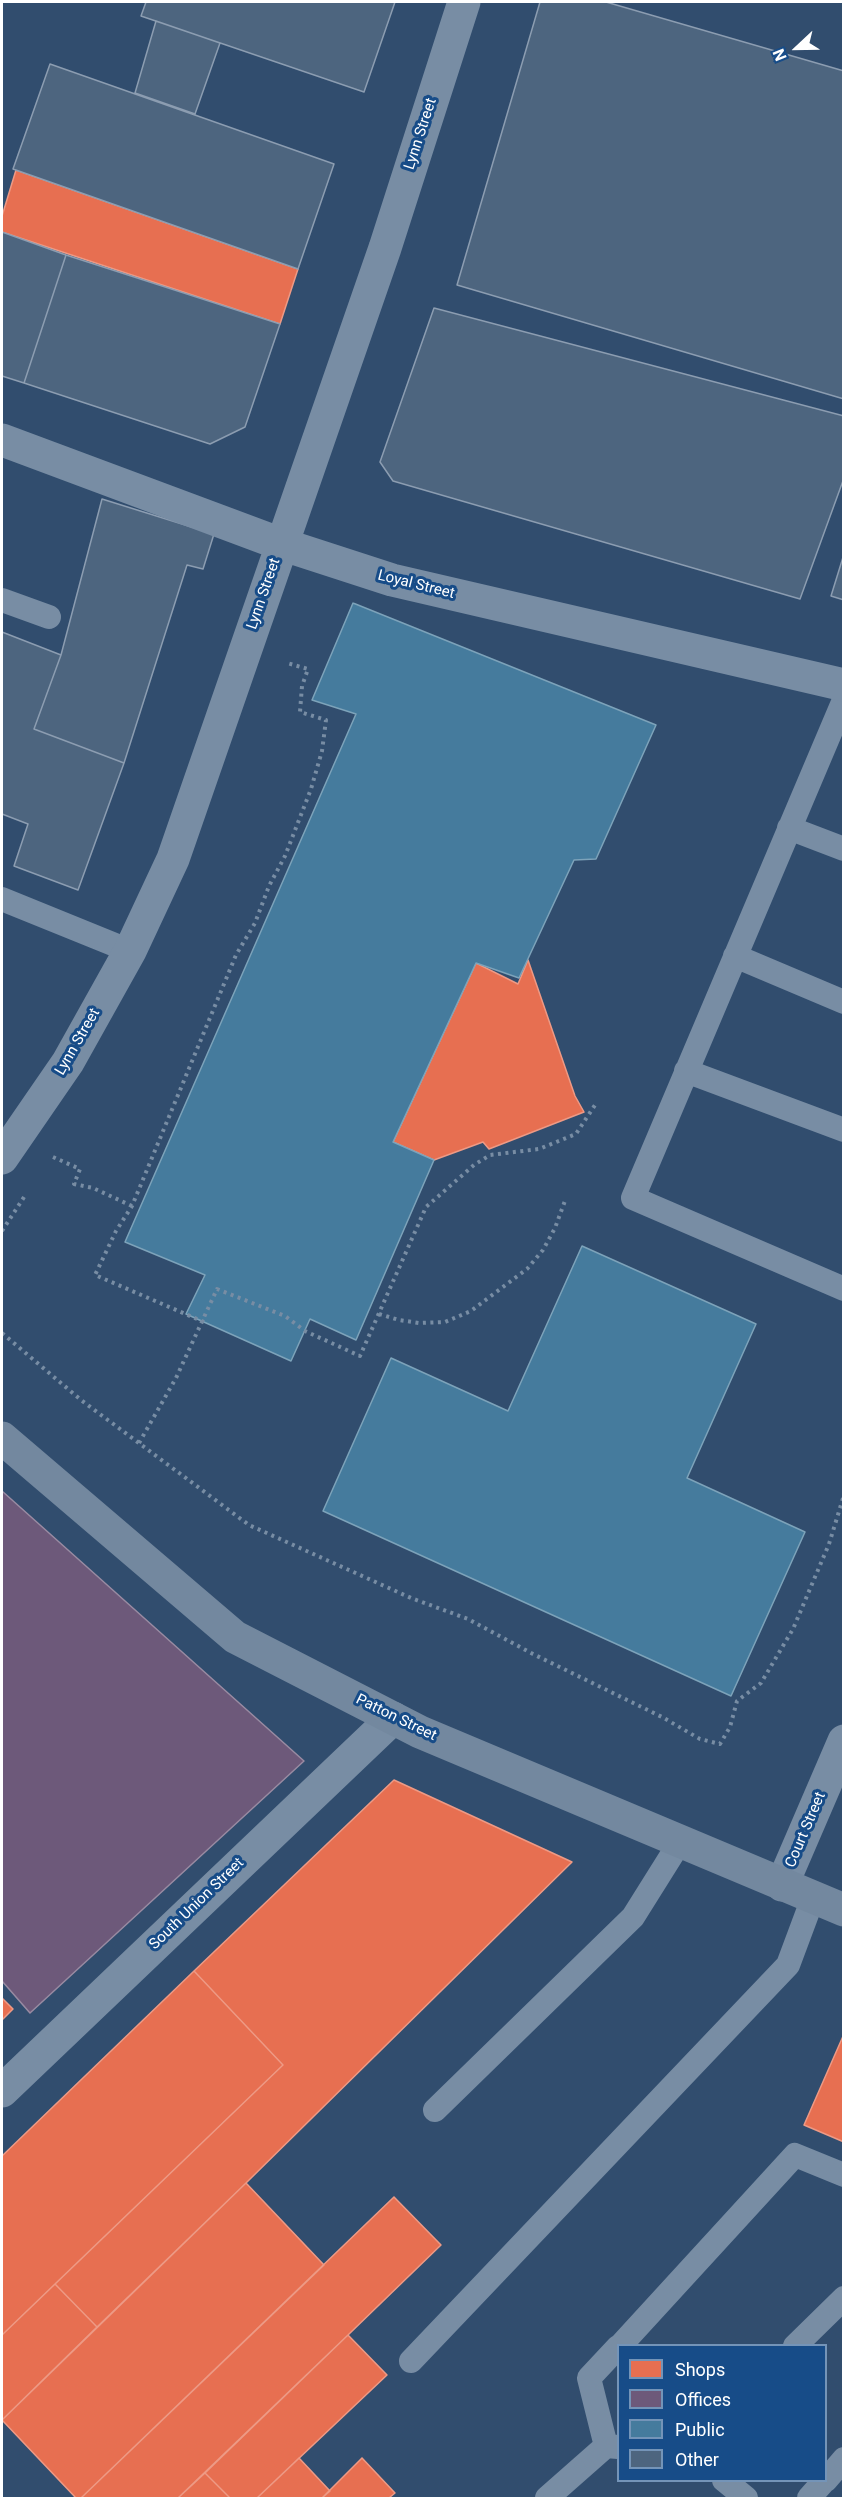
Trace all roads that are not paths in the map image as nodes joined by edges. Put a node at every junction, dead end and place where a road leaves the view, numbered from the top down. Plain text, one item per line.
1 (464, 2) edge
2 (2, 440) edge
3 (281, 544) junction
4 (2, 600) edge
5 (49, 617) dead end
6 (843, 685) edge
7 (843, 700) edge
8 (789, 828) junction
9 (843, 849) edge
10 (2, 899) edge
11 (130, 951) junction
12 (735, 956) junction
13 (843, 1002) edge
14 (686, 1071) junction
15 (843, 1130) edge
16 (2, 1158) edge
17 (843, 1289) edge
18 (2, 1438) edge
19 (393, 1718) junction
20 (843, 1741) edge
21 (680, 1842) junction
22 (782, 1885) junction
23 (813, 1898) junction
24 (843, 1910) edge
25 (2, 2091) edge
26 (435, 2110) dead end
27 (843, 2175) edge
28 (843, 2298) edge
29 (621, 2344) edge
30 (797, 2344) edge
31 (617, 2348) edge
32 (411, 2361) dead end
33 (612, 2446) edge
34 (843, 2459) edge
35 (827, 2478) edge
36 (725, 2482) edge
37 (823, 2482) edge
38 (745, 2498) edge
39 (547, 2499) edge
40 (809, 2499) edge

1 - 3 street, Lynn Street
2 - 3 street, Loyal Street
3 - 6 street, Loyal Street
3 - 11 street, Lynn Street
4 - 5 lane
7 - 8 lane
8 - 9 lane
8 - 12 lane
10 - 11 lane
11 - 16 street, Lynn Street
12 - 13 lane
12 - 14 lane
14 - 15 lane
14 - 17 lane
18 - 19 main road, Patton Street
19 - 21 main road, Patton Street
19 - 25 street, South Union Street
20 - 22 street, Court Street
21 - 22 main road, Patton Street
21 - 26 lane
22 - 23 main road, Patton Street
23 - 24 main road, Patton Street
23 - 32 lane
27 - 29 lane
28 - 30 lane
31 - 33 lane
33 - 39 lane
34 - 35 lane
36 - 38 lane
37 - 40 lane

